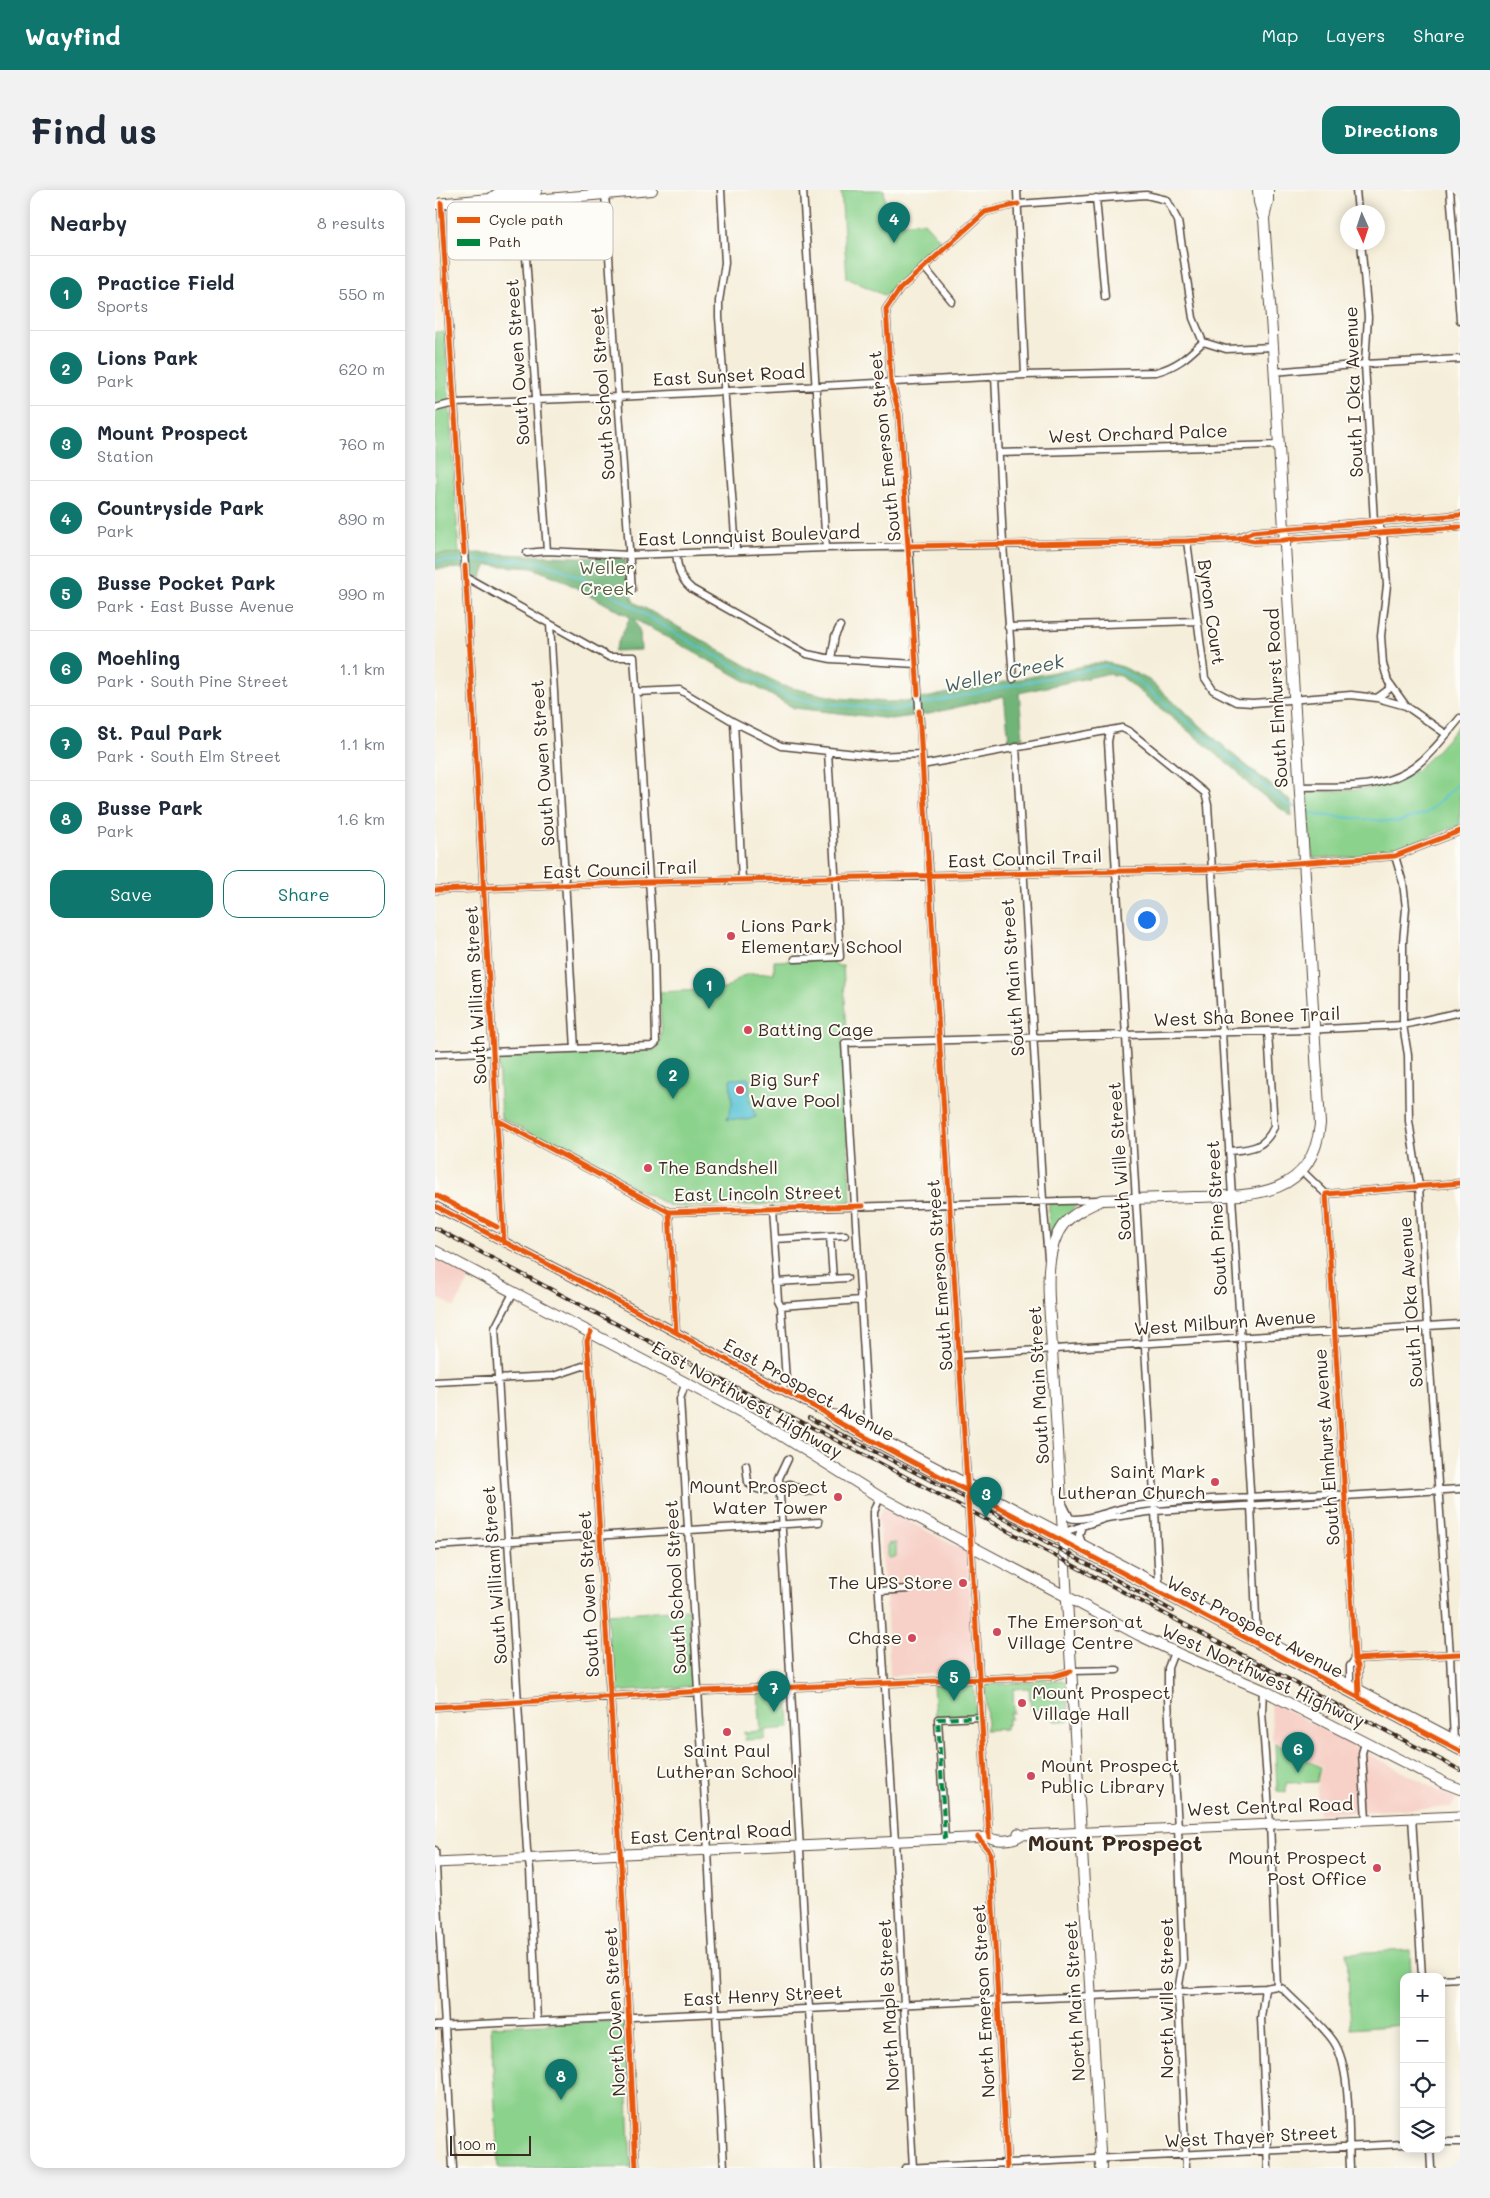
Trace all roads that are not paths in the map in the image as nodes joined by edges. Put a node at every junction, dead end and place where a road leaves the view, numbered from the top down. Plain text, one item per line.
1 (537, 190) edge
2 (651, 190) edge
3 (721, 190) edge
4 (803, 190) edge
5 (1017, 190) edge
6 (1258, 190) edge
7 (1268, 190) edge
8 (1356, 190) edge
9 (1450, 190) edge
10 (605, 192) edge
11 (1096, 198) junction
12 (490, 199) junction
13 (522, 201) joint
14 (459, 202) edge
15 (497, 202) edge
16 (510, 202) edge
17 (438, 204) edge
18 (1018, 204) junction
19 (1357, 205) edge
20 (1264, 219) junction
21 (1362, 250) edge
22 (526, 260) edge
23 (609, 260) edge
24 (924, 268) junction
25 (1105, 298) dead end
26 (952, 301) dead end
27 (1460, 320) edge
28 (1203, 342) junction
29 (1273, 347) junction
30 (1460, 359) edge
31 (1365, 364) junction
32 (1274, 372) junction
33 (1025, 375) junction
34 (995, 376) junction
35 (891, 382) junction
36 (816, 386) junction
37 (725, 390) junction
38 (617, 397) junction
39 (536, 400) junction
40 (454, 403) junction
41 (435, 408) edge
42 (1279, 445) junction
43 (999, 453) junction
44 (1460, 515) edge
45 (1374, 522) junction
46 (1460, 527) edge
47 (1283, 529) junction
48 (1383, 532) junction
49 (1239, 538) junction
50 (1284, 540) junction
51 (1187, 541) junction
52 (1003, 544) junction
53 (909, 546) junction
54 (827, 548) junction
55 (736, 550) junction
56 (547, 551) junction
57 (527, 552) dead end
58 (677, 553) junction
59 (629, 555) junction
60 (466, 578) junction
61 (632, 590) dead end
62 (1196, 621) junction
63 (550, 624) junction
64 (839, 626) dead end
65 (1008, 627) junction
66 (831, 659) junction
67 (916, 664) junction
68 (1013, 679) dead end
69 (1391, 685) junction
70 (636, 692) junction
71 (1377, 698) junction
72 (1293, 699) junction
73 (1406, 706) junction
74 (1460, 718) edge
75 (734, 722) junction
76 (1110, 730) junction
77 (1446, 734) junction
78 (1016, 747) junction
79 (828, 752) junction
80 (921, 754) junction
81 (922, 765) junction
82 (1299, 792) junction
83 (1460, 831) edge
84 (1395, 856) junction
85 (1303, 863) junction
86 (1210, 869) junction
87 (1116, 870) junction
88 (1022, 873) junction
89 (929, 875) junction
90 (836, 878) junction
91 (743, 880) junction
92 (648, 882) junction
93 (566, 885) junction
94 (483, 888) junction
95 (435, 890) edge
96 (795, 959) dead end
97 (1460, 1012) edge
98 (1403, 1025) junction
99 (1314, 1029) junction
100 (1269, 1032) junction
101 (1222, 1034) junction
102 (1127, 1036) junction
103 (1033, 1038) junction
104 (939, 1040) junction
105 (575, 1049) junction
106 (493, 1052) junction
107 (435, 1054) edge
108 (497, 1120) junction
109 (1229, 1151) junction
110 (1302, 1171) junction
111 (1460, 1183) edge
112 (1419, 1186) junction
113 (1326, 1194) junction
114 (1231, 1196) junction
115 (1137, 1198) junction
116 (1043, 1200) junction
117 (1102, 1200) junction
118 (949, 1203) junction
119 (435, 1206) edge
120 (855, 1206) junction
121 (772, 1208) junction
122 (669, 1212) junction
123 (845, 1235) dead end
124 (829, 1236) junction
125 (774, 1239) junction
126 (504, 1243) junction
127 (435, 1250) edge
128 (1049, 1264) junction
129 (847, 1278) dead end
130 (833, 1279) junction
131 (777, 1282) junction
132 (513, 1292) junction
133 (861, 1300) junction
134 (781, 1306) junction
135 (1460, 1324) edge
136 (1427, 1326) junction
137 (1334, 1331) junction
138 (591, 1332) junction
139 (676, 1332) junction
140 (1239, 1337) junction
141 (1146, 1344) junction
142 (1052, 1350) junction
143 (959, 1355) junction
144 (589, 1364) junction
145 (498, 1378) junction
146 (435, 1382) edge
147 (686, 1382) junction
148 (782, 1389) junction
149 (869, 1436) junction
150 (788, 1458) dead end
151 (746, 1465) dead end
152 (967, 1487) junction
153 (780, 1489) junction
154 (1460, 1489) edge
155 (814, 1490) dead end
156 (1439, 1490) junction
157 (1344, 1496) junction
158 (880, 1497) junction
159 (1250, 1497) junction
160 (1062, 1500) junction
161 (1251, 1506) junction
162 (1155, 1507) junction
163 (819, 1522) dead end
164 (782, 1524) junction
165 (1082, 1526) junction
166 (687, 1531) junction
167 (599, 1536) junction
168 (1064, 1536) junction
169 (509, 1542) junction
170 (1082, 1544) junction
171 (435, 1546) edge
172 (971, 1546) junction
173 (1158, 1587) junction
174 (908, 1589) dead end
175 (879, 1591) junction
176 (1067, 1596) junction
177 (1257, 1638) junction
178 (1174, 1652) junction
179 (1460, 1654) edge
180 (1450, 1655) junction
181 (1355, 1659) junction
182 (1117, 1670) dead end
183 (1071, 1676) junction
184 (979, 1679) junction
185 (885, 1683) junction
186 (791, 1687) junction
187 (1351, 1688) junction
188 (1263, 1690) junction
189 (697, 1691) junction
190 (1359, 1692) junction
191 (609, 1697) junction
192 (518, 1702) junction
193 (435, 1707) edge
194 (981, 1718) junction
195 (1365, 1743) junction
196 (1457, 1745) edge
197 (1447, 1784) junction
198 (1460, 1789) edge
199 (1460, 1794) edge
200 (1460, 1816) edge
201 (1412, 1817) junction
202 (1366, 1820) junction
203 (1270, 1823) junction
204 (1178, 1828) junction
205 (1081, 1832) junction
206 (977, 1837) junction
207 (993, 1838) junction
208 (945, 1839) junction
209 (895, 1841) junction
210 (801, 1846) junction
211 (435, 1850) edge
212 (708, 1851) junction
213 (990, 1852) junction
214 (620, 1855) junction
215 (528, 1859) junction
216 (435, 1863) edge
217 (1422, 1973) edge
218 (1460, 1978) edge
219 (1445, 1979) edge
220 (1280, 1987) junction
221 (1265, 1988) junction
222 (1178, 1991) junction
223 (1091, 1996) junction
224 (997, 2000) junction
225 (903, 2004) junction
226 (810, 2008) junction
227 (716, 2013) junction
228 (629, 2017) junction
229 (537, 2021) junction
230 (444, 2025) junction
231 (435, 2026) edge
232 (1445, 2142) edge
233 (1460, 2142) edge
234 (1400, 2144) edge
235 (1349, 2147) junction
236 (1267, 2151) junction
237 (1431, 2153) edge
238 (1186, 2155) junction
239 (1101, 2164) edge
240 (1007, 2166) edge
241 (453, 2168) edge
242 (636, 2168) edge
243 (724, 2168) edge
244 (819, 2168) edge
245 (905, 2168) edge
246 (913, 2168) edge
247 (1187, 2168) edge
248 (1268, 2168) edge
249 (1350, 2168) edge
250 (1431, 2168) edge

1 - 12 main road
2 - 10 main road
3 - 37 street
4 - 36 street
5 - 18 street
6 - 20 main road, South Elmhurst Road
7 - 20 main road, South Elmhurst Road
8 - 19 street
9 - 27 street
10 - 13 main road
11 - 18 street, South Emerson Street
11 - 25 street
11 - 28 street, South Emerson Street
12 - 14 main road
12 - 15 main road
13 - 16 main road
17 - 40 street, South William Street
18 - 24 street, South Emerson Street
18 - 33 street
20 - 29 main road, South Elmhurst Road
21 - 31 street, South I Oka Avenue
22 - 39 street, South Owen Street
23 - 38 street, South School Street
24 - 26 street
24 - 35 street, South Emerson Street
28 - 29 street
28 - 33 street, East Sunset Road
29 - 32 main road, South Elmhurst Road
30 - 31 street
31 - 32 street
31 - 45 street, South I Oka Avenue
32 - 42 main road, South Elmhurst Road
33 - 34 street, East Sunset Road
34 - 35 street, East Sunset Road
34 - 43 street
35 - 36 street, East Sunset Road
35 - 53 street, South Emerson Street
36 - 37 street, East Sunset Road
36 - 54 street
37 - 38 street, East Sunset Road
37 - 55 street
38 - 39 street, East Sunset Road
38 - 59 street, South School Street
39 - 40 street, East Sunset Road
39 - 56 street, South Owen Street
40 - 41 street, East Sunset Road
40 - 60 street, South William Street
42 - 43 street, West Orchard Palce
42 - 47 main road, South Elmhurst Road
43 - 52 street
44 - 45 street
45 - 47 street
45 - 48 street
46 - 48 street
47 - 49 street
47 - 50 main road, South Elmhurst Road
48 - 50 street
48 - 69 street
49 - 50 street
49 - 51 street, East Lonnquist Boulevard
50 - 72 main road, South Elmhurst Road
51 - 52 street, East Lonnquist Boulevard
51 - 62 street, Byron Court
52 - 53 street, East Lonnquist Boulevard
52 - 65 street
53 - 54 street, East Lonnquist Boulevard
53 - 67 street, South Emerson Street
54 - 55 street, East Lonnquist Boulevard
55 - 58 street, East Lonnquist Boulevard
56 - 57 street, East Lonnquist Boulevard
56 - 59 street, East Lonnquist Boulevard
58 - 59 street, East Lonnquist Boulevard
58 - 66 street
59 - 61 street, South School Street
60 - 63 street
60 - 94 street, South William Street
62 - 65 street
62 - 72 street, Byron Court
63 - 70 street
63 - 93 street, South Owen Street
64 - 66 street
65 - 68 street
66 - 67 street
67 - 80 street, South Emerson Street
69 - 71 street
69 - 73 street
70 - 75 street
70 - 92 street
71 - 72 street, Byron Court
71 - 73 street, Byron Court
72 - 82 main road, South Elmhurst Road
73 - 77 street
74 - 77 street
75 - 79 street
75 - 91 street
76 - 78 street
76 - 86 street, South Pine Street
76 - 87 street, South Wille Street
77 - 82 street
78 - 81 street
78 - 88 street, South Main Street
79 - 80 street
79 - 90 street
80 - 81 street, South Emerson Street
81 - 89 street, South Emerson Street
82 - 85 main road, South Elmhurst Road
83 - 84 street, East Council Trail
84 - 85 street, East Council Trail
84 - 98 street, South I Oka Avenue
85 - 86 street, East Council Trail
85 - 99 main road, South Elmhurst Road
86 - 87 street, East Council Trail
86 - 101 street, South Pine Street
87 - 88 street, East Council Trail
87 - 102 street, South Wille Street
88 - 89 street, East Council Trail
88 - 103 street, South Main Street
89 - 90 street, East Council Trail
89 - 104 street, South Emerson Street
90 - 91 street, East Council Trail
90 - 96 street
91 - 92 street, East Council Trail
92 - 93 street, East Council Trail
92 - 105 street
93 - 94 street, East Council Trail
93 - 105 street, South Owen Street
94 - 95 street, East Council Trail
94 - 106 street, South William Street
97 - 98 street, West Sha Bonee Trail
98 - 99 street, West Sha Bonee Trail
98 - 112 street, South I Oka Avenue
99 - 100 street, West Sha Bonee Trail
99 - 110 main road, South Elmhurst Road
100 - 101 street, West Sha Bonee Trail
100 - 109 street
101 - 102 street, West Sha Bonee Trail
101 - 109 street, South Pine Street
102 - 103 street, West Sha Bonee Trail
102 - 115 street, South Wille Street
103 - 104 street, West Sha Bonee Trail
103 - 116 street, South Main Street
104 - 118 street, South Emerson Street
104 - 120 street, West Sha Bonee Trail
105 - 106 street
106 - 107 street
106 - 108 street, South William Street
108 - 122 street, East Lincoln Street
108 - 126 street, South William Street
109 - 114 street, South Pine Street
110 - 113 street
110 - 114 main road
111 - 112 street
112 - 113 street
112 - 136 street, South I Oka Avenue
113 - 137 street, South Elmhurst Avenue
114 - 115 main road
114 - 140 street, South Pine Street
115 - 117 main road
115 - 141 street, South Wille Street
116 - 117 street, East Lincoln Street
116 - 118 street, East Lincoln Street
116 - 128 street, South Main Street
117 - 128 main road, South Main Street
118 - 120 street, East Lincoln Street
118 - 143 street, South Emerson Street
119 - 126 street, East Prospect Avenue
120 - 121 street, East Lincoln Street
120 - 133 street
121 - 122 street, East Lincoln Street
121 - 125 street
122 - 139 street
123 - 124 street
124 - 125 street
124 - 130 street
125 - 131 street
126 - 139 street, East Prospect Avenue
127 - 132 main road, East Northwest Highway
128 - 142 main road, South Main Street
129 - 130 street
130 - 131 street
131 - 134 street
132 - 138 main road, East Northwest Highway
132 - 145 street, South William Street
133 - 134 street
133 - 149 street
134 - 148 street
135 - 136 street, West Milburn Avenue
136 - 137 street, West Milburn Avenue
136 - 156 street, South I Oka Avenue
137 - 140 street, West Milburn Avenue
137 - 157 street, South Elmhurst Avenue
138 - 144 street, South Owen Street
138 - 147 main road, East Northwest Highway
139 - 148 street, East Prospect Avenue
140 - 141 street, West Milburn Avenue
140 - 159 street, South Pine Street
141 - 142 street, West Milburn Avenue
141 - 162 street, South Wille Street
142 - 143 street, West Milburn Avenue
142 - 160 main road, South Main Street
143 - 152 street, South Emerson Street
144 - 145 street
144 - 167 street, South Owen Street
145 - 146 street
145 - 169 street, South William Street
147 - 158 main road, East Northwest Highway
147 - 166 street, South School Street
148 - 149 street, East Prospect Avenue
149 - 152 street, East Prospect Avenue
150 - 153 street
151 - 153 street
152 - 168 street, East Prospect Avenue
152 - 172 street, South Emerson Street
153 - 155 street
153 - 164 street
154 - 156 street
156 - 157 street
156 - 180 street, South I Oka Avenue
157 - 159 street
157 - 161 street
157 - 181 street, South Elmhurst Avenue
158 - 172 main road, East Northwest Highway
158 - 175 street, North Maple Street
159 - 161 street, South Pine Street
159 - 162 street
160 - 162 street
160 - 168 main road, South Main Street
161 - 162 street
161 - 177 street, South Pine Street
162 - 165 street
162 - 173 street, South Wille Street
163 - 164 street
164 - 166 street
164 - 186 street
165 - 168 street
165 - 170 street
166 - 167 street
166 - 189 street, South School Street
167 - 169 street
167 - 191 street, South Owen Street
168 - 170 street, West Prospect Avenue
168 - 173 street, West Prospect Avenue
168 - 176 main road, South Main Street
169 - 171 street
169 - 192 street, South William Street
170 - 173 street, West Prospect Avenue
172 - 176 main road, East Northwest Highway
172 - 184 street, South Emerson Street
173 - 177 street, West Prospect Avenue
174 - 175 street
175 - 185 street, North Maple Street
176 - 178 main road, West Northwest Highway
176 - 183 main road, South Main Street
177 - 187 street, West Prospect Avenue
178 - 188 main road, West Northwest Highway
178 - 204 street
179 - 180 street
180 - 181 street
180 - 196 street, South I Oka Avenue
181 - 187 street, South Elmhurst Avenue
181 - 190 street, South Elmhurst Avenue
182 - 183 street
183 - 184 street
183 - 205 main road, South Main Street
184 - 185 street
184 - 194 street, South Emerson Street
185 - 186 street
185 - 209 street, North Maple Street
186 - 189 street
186 - 210 street
187 - 190 street, West Prospect Avenue
188 - 195 main road, West Northwest Highway
188 - 203 street
189 - 191 street
189 - 212 street, South School Street
190 - 196 street, West Prospect Avenue
191 - 192 street
191 - 214 street, South Owen Street
192 - 193 street
192 - 215 street, South William Street
194 - 207 street, South Emerson Street
194 - 208 street
195 - 197 main road, West Northwest Highway
195 - 202 street
197 - 198 main road, West Northwest Highway
197 - 199 main road, West Northwest Highway
200 - 201 main road, West Central Road
201 - 202 main road, West Central Road
201 - 217 street
202 - 203 main road, West Central Road
203 - 204 main road, West Central Road
203 - 220 street
204 - 205 main road, West Central Road
204 - 222 street, North Wille Street
205 - 207 main road, East Central Road
205 - 223 main road, North Main Street
206 - 207 main road, East Central Road
206 - 208 main road, East Central Road
206 - 213 street
207 - 213 street
208 - 209 main road, East Central Road
209 - 210 main road, East Central Road
209 - 225 street, North Maple Street
210 - 212 main road, East Central Road
210 - 226 street
211 - 216 street
212 - 214 main road, East Central Road
212 - 227 street, South School Street
213 - 224 street, North Emerson Street
214 - 215 main road, East Central Road
214 - 228 street, North Owen Street
215 - 216 main road, East Central Road
215 - 229 street, South William Street
216 - 230 street
218 - 219 street
220 - 221 street, East Henry Street
220 - 235 street
221 - 222 street, East Henry Street
221 - 236 street
222 - 223 street, East Henry Street
222 - 238 street, North Wille Street
223 - 224 street, East Henry Street
223 - 239 main road, North Main Street
224 - 225 street, East Henry Street
224 - 240 street, North Emerson Street
225 - 226 street, East Henry Street
225 - 246 street, North Maple Street
226 - 227 street, East Henry Street
226 - 244 street
227 - 228 street, East Henry Street
227 - 243 street, South School Street
228 - 229 street, East Henry Street
228 - 242 street, North Owen Street
229 - 230 street, East Henry Street
230 - 231 street, East Henry Street
230 - 241 street
232 - 233 street
234 - 235 street, West Thayer Street
235 - 236 street, West Thayer Street
235 - 249 street
236 - 238 street, West Thayer Street
236 - 248 street
237 - 250 street
238 - 239 street, West Thayer Street
238 - 247 street, North Wille Street
239 - 240 street, West Thayer Street
240 - 246 street, West Thayer Street
245 - 246 street, West Thayer Street

